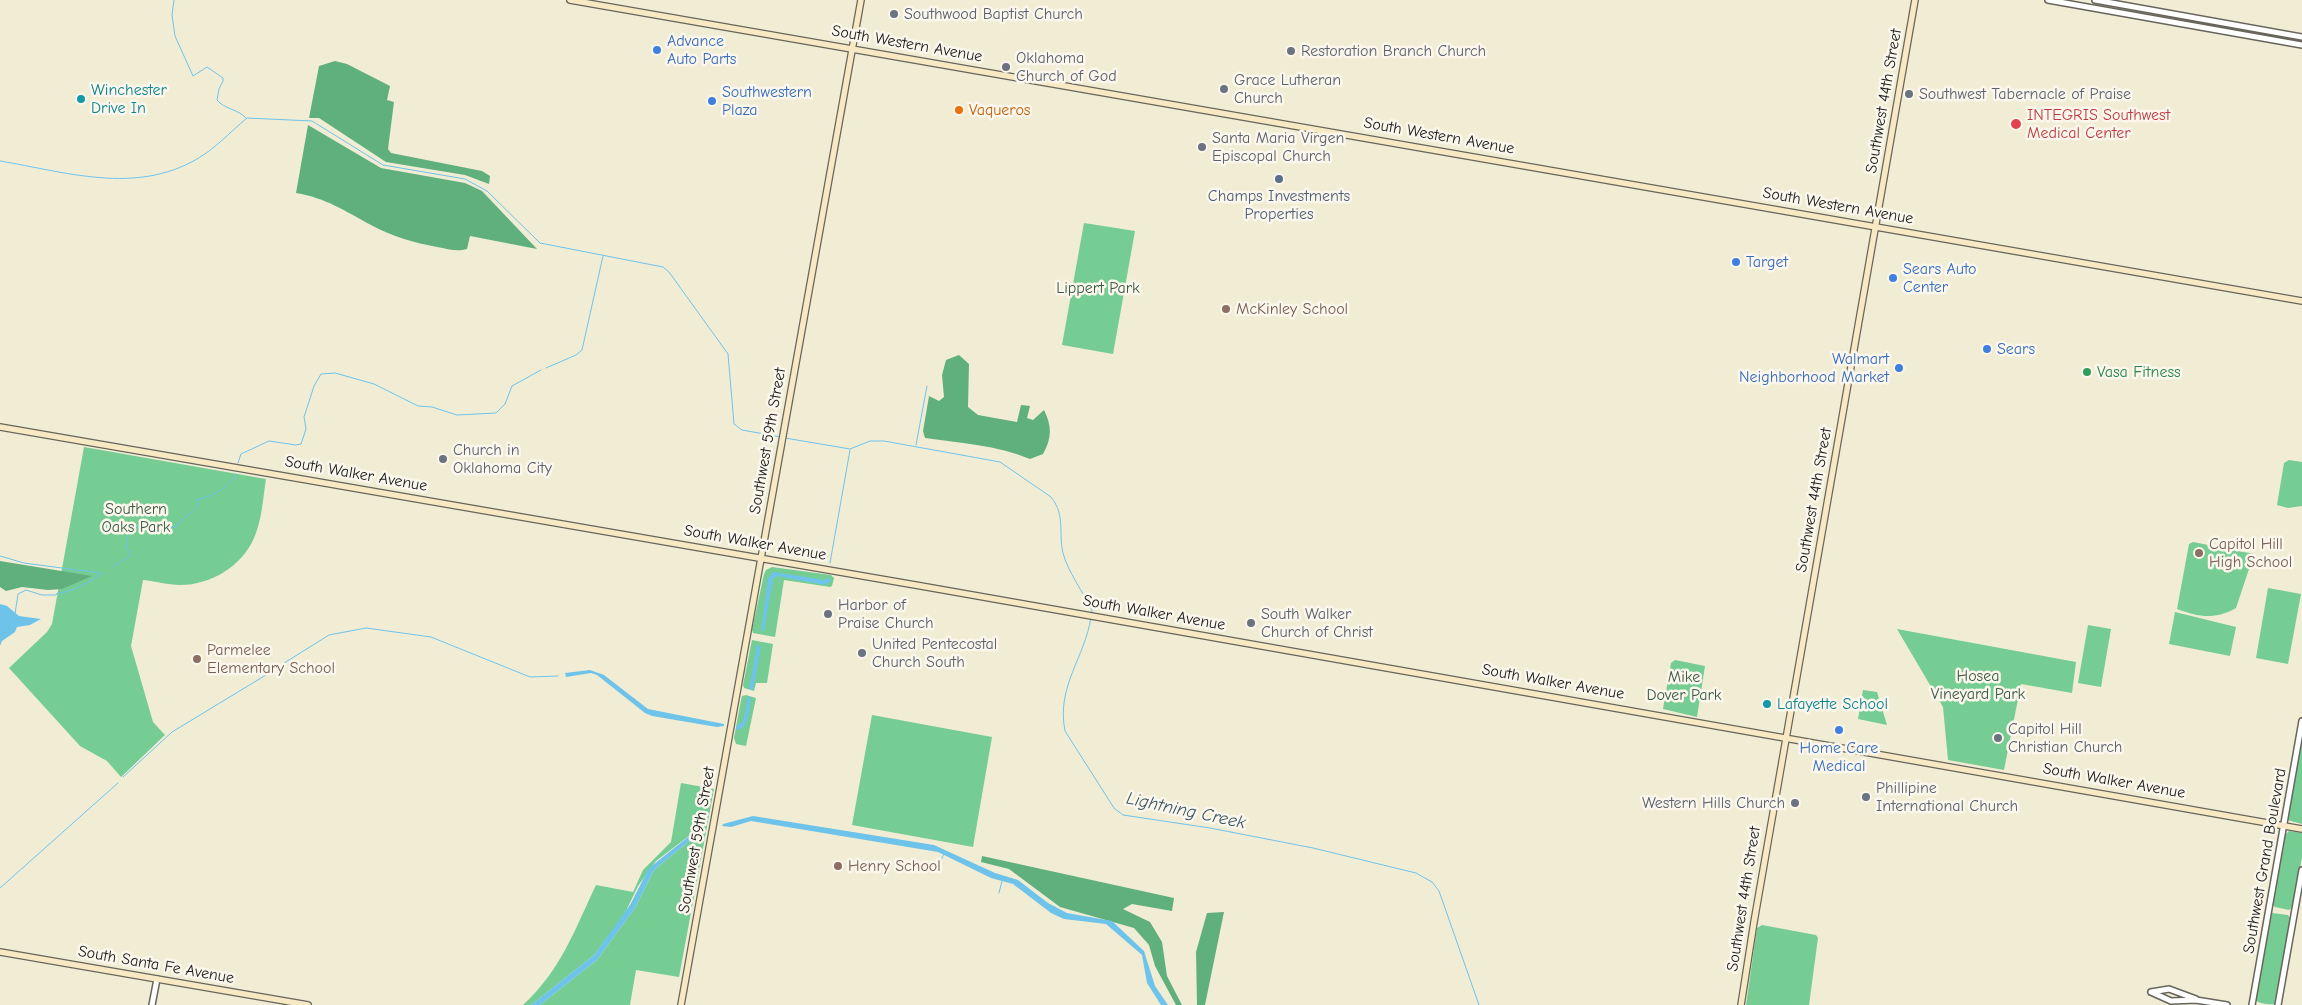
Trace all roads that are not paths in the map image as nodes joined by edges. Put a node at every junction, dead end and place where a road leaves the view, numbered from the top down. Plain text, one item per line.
1 (570, 0) edge
2 (861, 0) edge
3 (1915, 0) edge
4 (2048, 0) edge
5 (2095, 0) edge
6 (2302, 37) edge
7 (2302, 45) edge
8 (852, 48) junction
9 (1876, 226) junction
10 (2302, 301) edge
11 (0, 428) edge
12 (761, 560) junction
13 (2302, 721) edge
14 (1786, 737) junction
15 (2284, 826) junction
16 (2302, 829) edge
17 (2302, 870) edge
18 (0, 952) edge
19 (157, 979) junction
20 (2196, 1000) junction
21 (152, 1005) edge
22 (308, 1005) edge
23 (681, 1005) edge
24 (1741, 1005) edge
25 (2227, 1005) edge
26 (2254, 1005) edge
27 (2278, 1005) edge

1 - 8 main road, South Western Avenue
2 - 8 main road, Southwest 59th Street
3 - 9 main road, Southwest 44th Street
4 - 7 street
5 - 6 street
8 - 9 main road, South Western Avenue
8 - 12 main road, Southwest 59th Street
9 - 10 main road, South Western Avenue
9 - 14 main road, Southwest 44th Street
11 - 12 main road, South Walker Avenue
12 - 14 main road, South Walker Avenue
12 - 23 main road, Southwest 59th Street
13 - 15 street, Southwest Grand Boulevard
14 - 15 main road, South Walker Avenue
14 - 24 main road, Southwest 44th Street
15 - 16 main road, South Walker Avenue
15 - 26 street, Southwest Grand Boulevard
17 - 27 street
18 - 19 main road, South Santa Fe Avenue
19 - 21 street
19 - 22 main road, South Santa Fe Avenue
20 - 20 street
20 - 25 street

